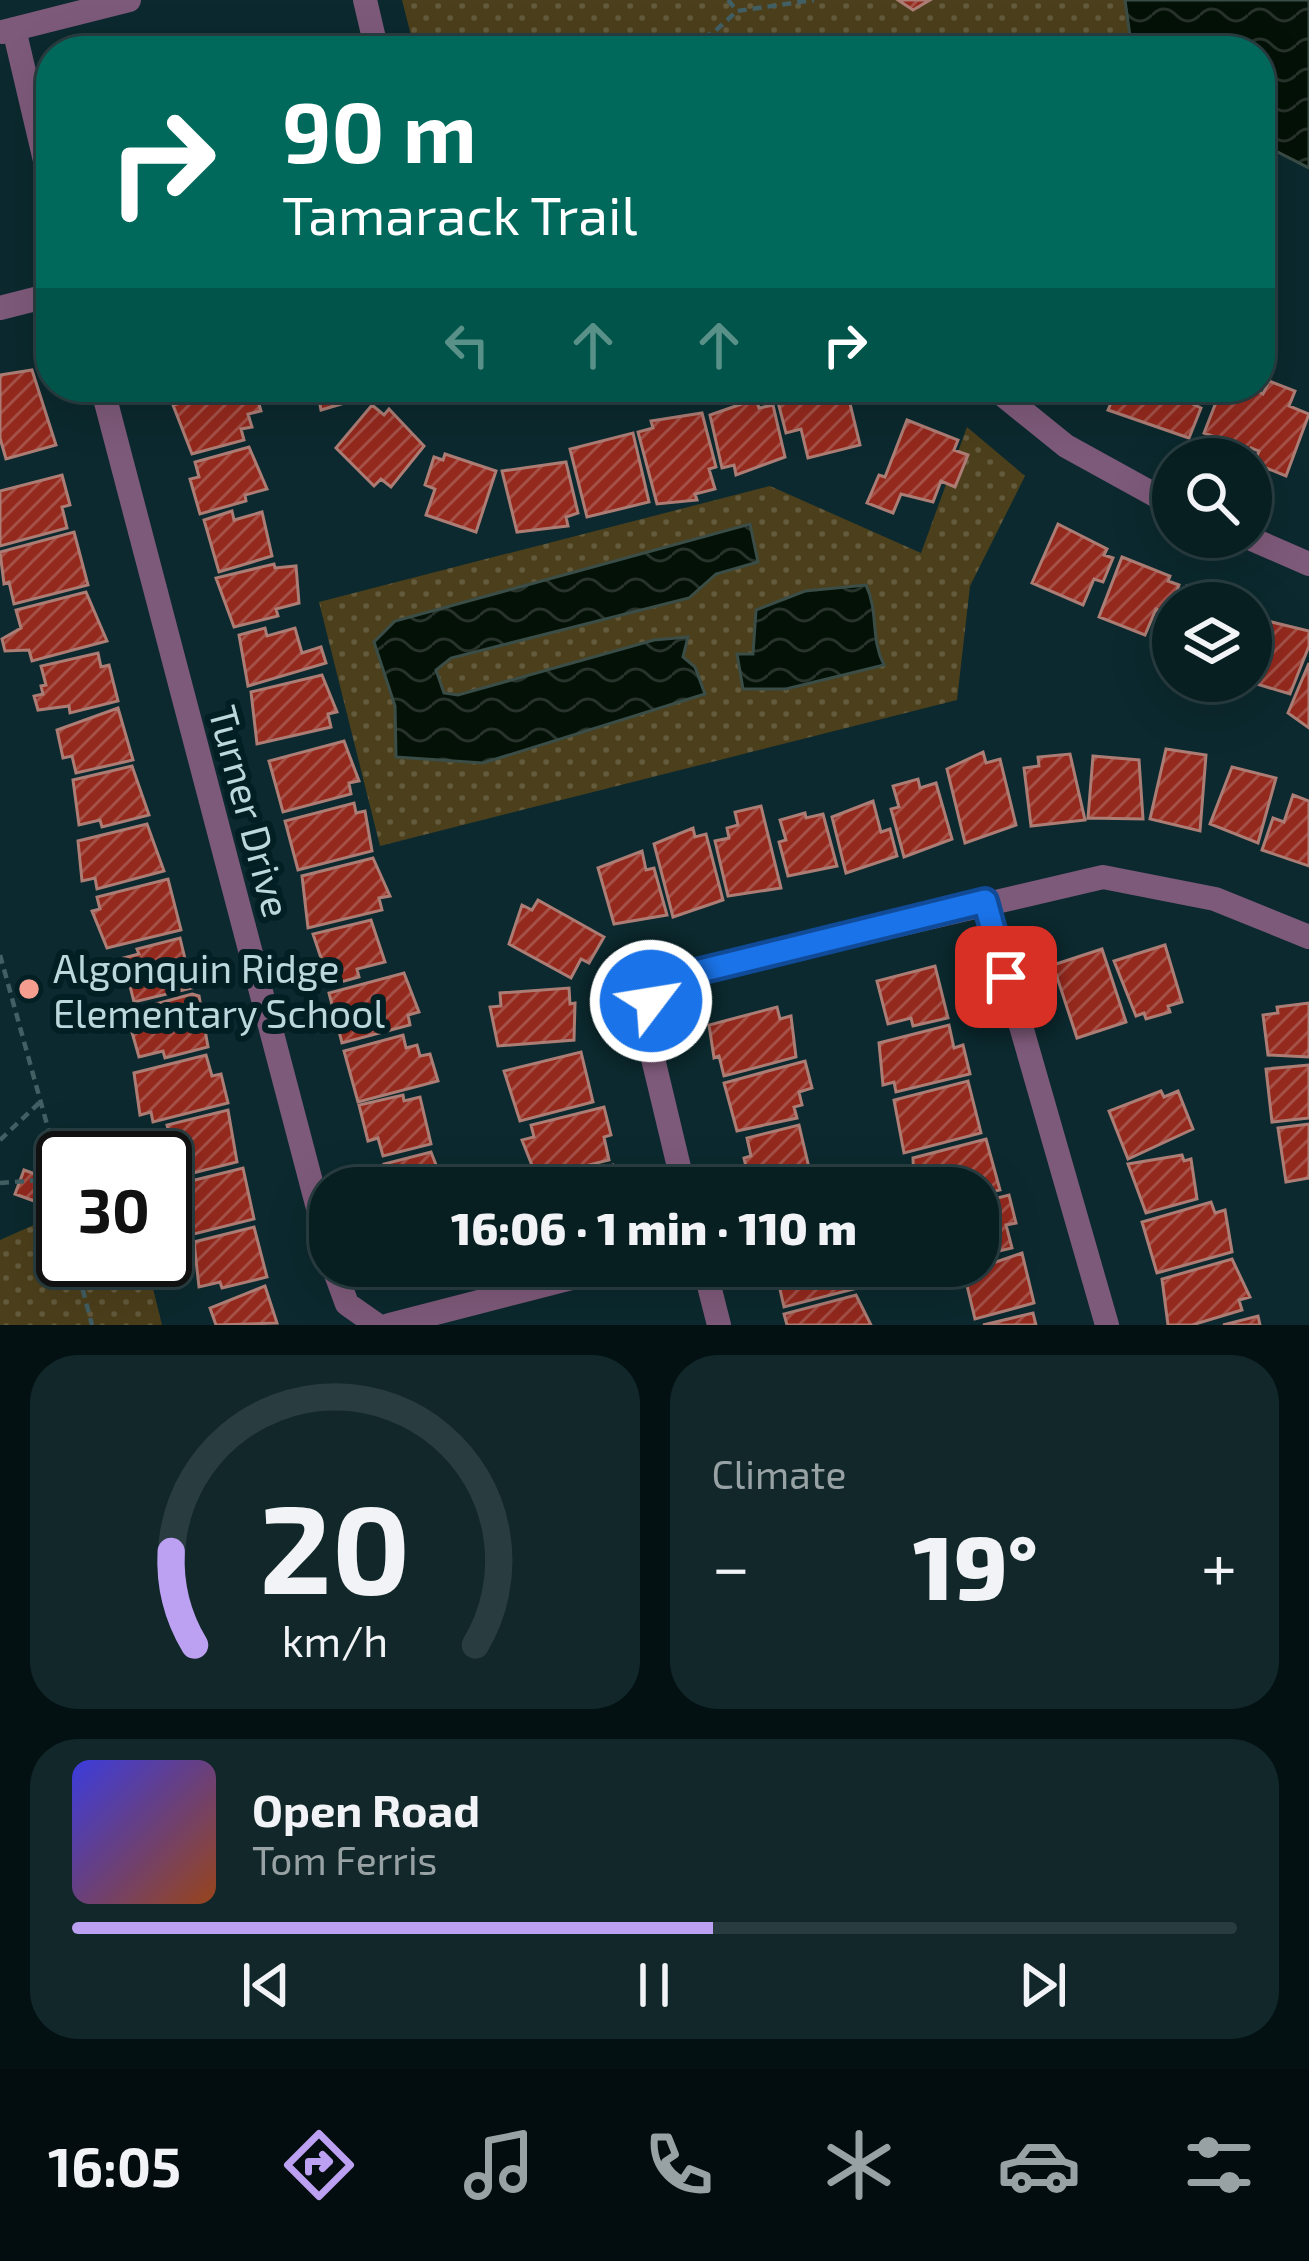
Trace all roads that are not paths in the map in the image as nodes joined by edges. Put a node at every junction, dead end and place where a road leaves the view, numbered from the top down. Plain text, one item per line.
1 (129, 0) edge
2 (365, 0) edge
3 (7, 31) edge
4 (373, 36) edge
5 (36, 133) edge
6 (36, 299) edge
7 (0, 308) edge
8 (106, 402) edge
9 (1012, 402) edge
10 (1152, 493) edge
11 (1272, 548) edge
12 (1309, 564) edge
13 (985, 901) junction
14 (1309, 937) edge
15 (679, 1167) edge
16 (309, 1174) edge
17 (340, 1287) edge
18 (537, 1287) edge
19 (709, 1287) edge
20 (377, 1325) edge
21 (389, 1325) edge
22 (719, 1325) edge
23 (1107, 1325) edge

1 - 3 street
2 - 4 street
3 - 5 street
6 - 7 street
8 - 16 street, Turner Drive
9 - 10 street
11 - 12 street
13 - 14 street
13 - 15 street
13 - 23 street
17 - 20 street
18 - 21 street
19 - 22 street

